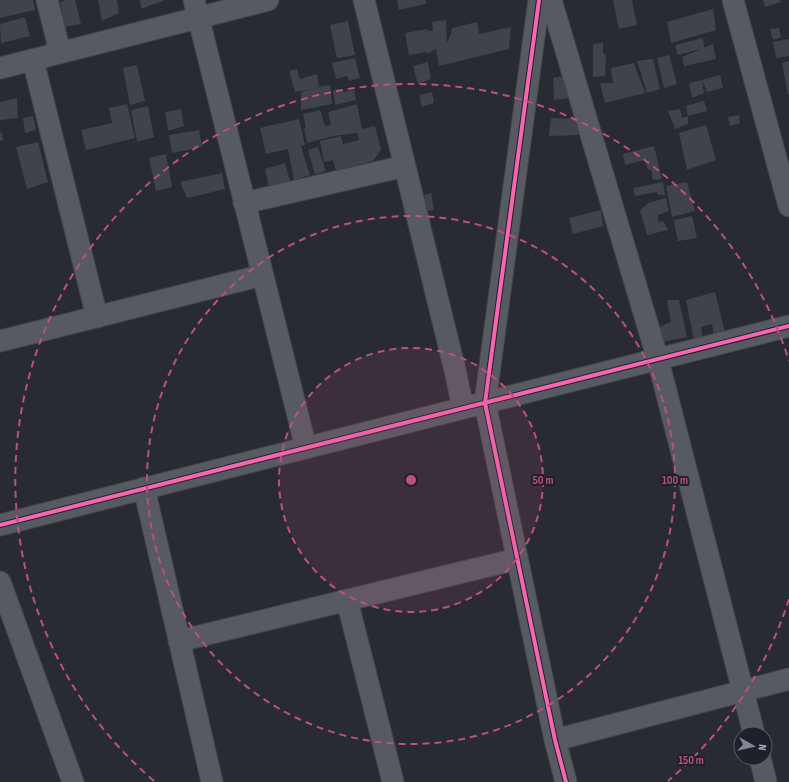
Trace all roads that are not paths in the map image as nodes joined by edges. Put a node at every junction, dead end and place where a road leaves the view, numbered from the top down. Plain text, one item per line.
1 (47, 0) edge
2 (268, 0) edge
3 (364, 0) edge
4 (539, 0) edge
5 (551, 0) edge
6 (733, 0) edge
7 (196, 9) edge
8 (60, 52) junction
9 (33, 60) junction
10 (0, 68) edge
11 (783, 156) edge
12 (405, 166) junction
13 (244, 203) junction
14 (789, 206) edge
15 (263, 275) junction
16 (96, 317) junction
17 (789, 326) edge
18 (0, 341) edge
19 (658, 360) junction
20 (485, 403) junction
21 (463, 408) junction
22 (306, 448) junction
23 (144, 488) junction
24 (0, 525) edge
25 (517, 559) junction
26 (0, 582) edge
27 (347, 600) junction
28 (179, 641) junction
29 (789, 679) edge
30 (742, 691) junction
31 (752, 726) edge
32 (555, 740) junction
33 (762, 766) edge
34 (73, 782) edge
35 (212, 782) edge
36 (393, 782) edge
37 (566, 782) edge
38 (766, 782) edge

1 - 8 street
2 - 7 street
3 - 12 street
4 - 20 street
5 - 19 street
6 - 11 street
7 - 8 street
7 - 13 street
8 - 9 street
9 - 10 street
9 - 16 street
11 - 14 street
12 - 13 street
12 - 21 street
13 - 15 street
15 - 16 street
15 - 22 street
16 - 18 street
17 - 19 street
19 - 20 street
19 - 30 street
20 - 21 street
20 - 25 street
21 - 22 street
22 - 23 street
23 - 24 street
23 - 28 street
25 - 27 street
25 - 32 street
26 - 34 street
27 - 28 street
27 - 36 street
28 - 35 street
29 - 30 street
30 - 31 street
30 - 32 street
32 - 37 street
33 - 38 street

